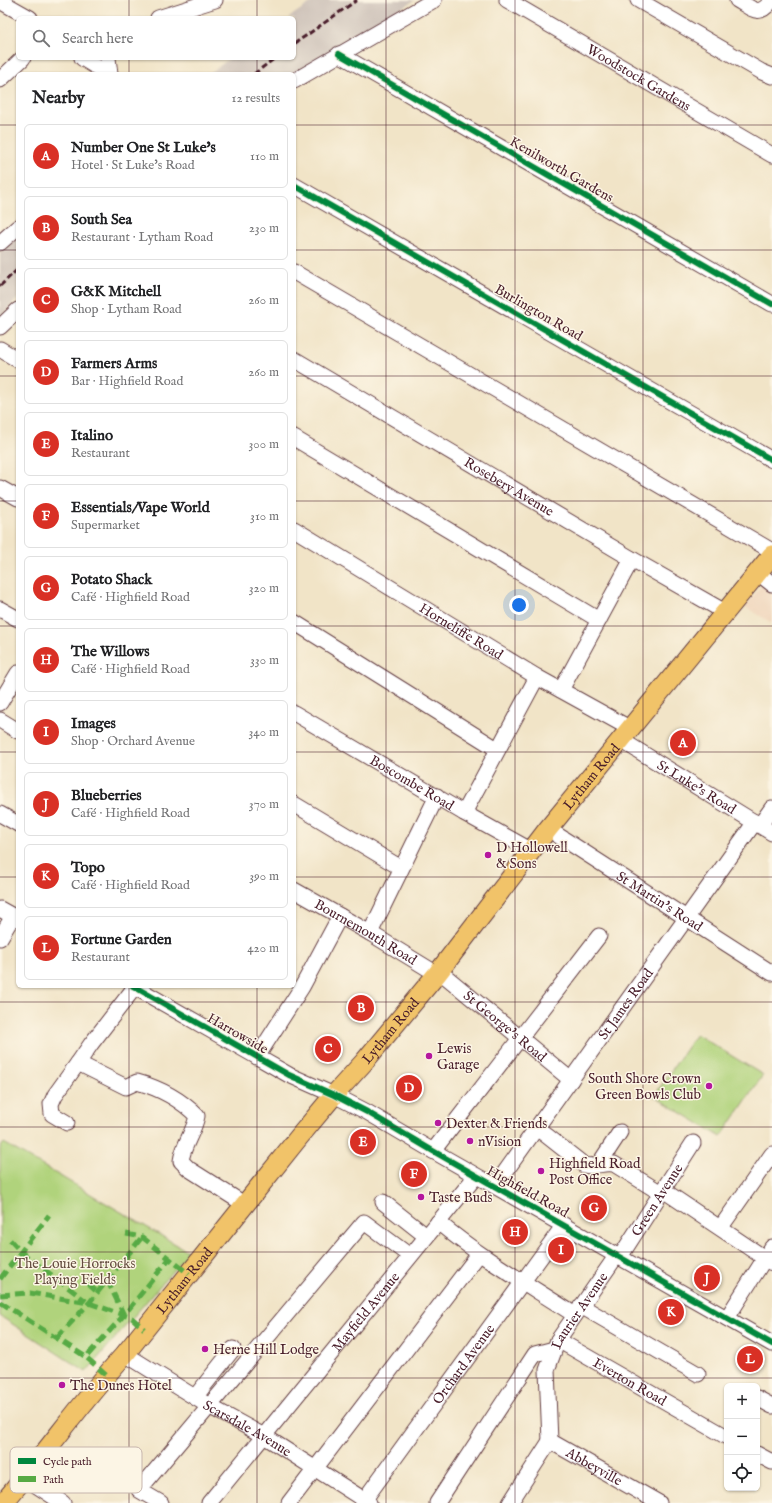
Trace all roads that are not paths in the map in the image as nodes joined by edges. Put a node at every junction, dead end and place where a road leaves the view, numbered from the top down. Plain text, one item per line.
1 (0, 0) edge
2 (215, 0) edge
3 (434, 0) edge
4 (507, 0) edge
5 (638, 0) edge
6 (737, 0) edge
7 (772, 0) edge
8 (27, 16) edge
9 (164, 16) edge
10 (339, 54) junction
11 (21, 60) edge
12 (85, 60) edge
13 (108, 60) edge
14 (106, 72) edge
15 (109, 72) edge
16 (772, 76) edge
17 (0, 80) edge
18 (296, 80) edge
19 (772, 155) edge
20 (296, 186) edge
21 (16, 229) edge
22 (0, 243) edge
23 (296, 273) edge
24 (772, 304) edge
25 (16, 312) edge
26 (0, 327) edge
27 (0, 349) edge
28 (16, 359) edge
29 (296, 360) edge
30 (296, 439) edge
31 (772, 460) edge
32 (0, 488) edge
33 (16, 497) edge
34 (296, 530) edge
35 (772, 551) edge
36 (772, 555) edge
37 (632, 559) junction
38 (757, 572) junction
39 (772, 584) edge
40 (0, 609) edge
41 (724, 612) junction
42 (16, 618) edge
43 (599, 620) junction
44 (296, 623) edge
45 (16, 677) edge
46 (537, 677) junction
47 (560, 690) junction
48 (0, 703) edge
49 (296, 714) edge
50 (0, 720) edge
51 (16, 730) edge
52 (626, 734) junction
53 (498, 749) junction
54 (437, 796) junction
55 (296, 805) edge
56 (772, 808) edge
57 (464, 813) junction
58 (0, 814) edge
59 (16, 823) edge
60 (762, 827) edge
61 (548, 829) junction
62 (532, 851) junction
63 (401, 868) junction
64 (296, 891) edge
65 (10, 915) edge
66 (340, 916) junction
67 (686, 918) junction
68 (370, 933) junction
69 (598, 936) dead end
70 (0, 938) edge
71 (438, 973) junction
72 (772, 973) edge
73 (298, 984) edge
74 (133, 988) edge
75 (136, 988) edge
76 (296, 988) edge
77 (520, 1038) junction
78 (257, 1058) junction
79 (78, 1063) junction
80 (571, 1080) junction
81 (334, 1095) junction
82 (67, 1123) dead end
83 (537, 1128) junction
84 (620, 1132) dead end
85 (693, 1143) dead end
86 (433, 1151) junction
87 (772, 1154) edge
88 (599, 1164) junction
89 (476, 1176) junction
90 (495, 1186) junction
91 (662, 1191) junction
92 (383, 1202) dead end
93 (244, 1204) junction
94 (438, 1222) junction
95 (564, 1225) junction
96 (721, 1227) junction
97 (426, 1236) junction
98 (479, 1254) junction
99 (410, 1256) junction
100 (618, 1256) junction
101 (770, 1256) edge
102 (523, 1281) junction
103 (578, 1311) junction
104 (727, 1318) junction
105 (556, 1344) junction
106 (772, 1344) edge
107 (233, 1349) dead end
108 (125, 1354) junction
109 (698, 1374) dead end
110 (195, 1397) junction
111 (760, 1400) edge
112 (209, 1406) junction
113 (772, 1406) edge
114 (724, 1435) edge
115 (264, 1436) junction
116 (550, 1441) junction
117 (49, 1447) edge
118 (759, 1455) edge
119 (772, 1462) edge
120 (314, 1469) junction
121 (142, 1486) edge
122 (142, 1492) edge
123 (12, 1493) edge
124 (48, 1493) edge
125 (365, 1502) edge
126 (3, 1503) edge
127 (64, 1503) edge
128 (161, 1503) edge
129 (209, 1503) edge
130 (289, 1503) edge
131 (437, 1503) edge
132 (510, 1503) edge
133 (660, 1503) edge

1 - 8 street
2 - 9 street
3 - 10 street
4 - 19 street, Woodstock Gardens
5 - 16 street
6 - 7 street
10 - 18 street
10 - 24 street, Kenilworth Gardens
11 - 17 street
12 - 14 street
13 - 15 street
20 - 31 street, Burlington Road
21 - 22 street
23 - 35 street
25 - 26 street
27 - 28 street
29 - 37 street, Rosebery Avenue
30 - 43 street
32 - 33 street
34 - 46 street, Horncliffe Road
36 - 38 main road, Lytham Road
37 - 41 street, Rosebery Avenue
37 - 43 street
38 - 39 street
38 - 41 main road, Lytham Road
40 - 42 street
41 - 52 main road, Lytham Road
43 - 47 street
44 - 53 street
45 - 48 street
46 - 47 street, Horncliffe Road
46 - 53 street
47 - 52 street, Horncliffe Road
49 - 54 street, Boscombe Road
50 - 51 street
52 - 60 street, St Luke's Road
52 - 61 main road, Lytham Road
53 - 57 street
54 - 57 street, Boscombe Road
54 - 63 street
55 - 63 street
56 - 60 street, St James Road
57 - 62 street, Boscombe Road
58 - 59 street
60 - 67 street, St James Road
61 - 62 main road, Lytham Road
61 - 67 street, St Martin's Road
62 - 71 main road, Lytham Road
63 - 68 street
64 - 66 street, Bournemouth Road
65 - 70 street
66 - 68 street, Bournemouth Road
66 - 73 street
67 - 72 street, St Martin's Road
67 - 80 street, St James Road
68 - 71 street, Bournemouth Road
69 - 77 street
71 - 77 street, St George's Road
71 - 81 main road, Lytham Road
74 - 79 street
75 - 78 street, Harrowside
76 - 78 street
77 - 80 street, St George's Road
77 - 86 street
78 - 81 street, Harrowside
79 - 82 street
79 - 93 street
80 - 83 street, St James Road
81 - 86 street, Highfield Road
81 - 93 main road, Lytham Road
83 - 88 street
83 - 90 street, St James Road
84 - 88 street
85 - 91 street, Green Avenue
86 - 89 street, Highfield Road
87 - 96 street
88 - 91 street
89 - 90 street, Highfield Road
89 - 94 street, Mayfield Avenue
90 - 95 street, Highfield Road
91 - 96 street
91 - 100 street, Green Avenue
92 - 97 street
93 - 108 main road, Lytham Road
94 - 97 street, Mayfield Avenue
94 - 98 street
95 - 100 street, Highfield Road
95 - 102 street, Orchard Avenue
96 - 101 street
97 - 99 street, Mayfield Avenue
98 - 102 street
98 - 120 street
99 - 112 street
99 - 115 street, Mayfield Avenue
100 - 103 street, Laurier Avenue
100 - 104 street, Highfield Road
101 - 104 street
102 - 103 street
102 - 125 street, Orchard Avenue
103 - 105 street, Laurier Avenue
103 - 109 street
104 - 106 street, Highfield Road
105 - 114 street, Everton Road
105 - 116 street, Laurier Avenue
105 - 131 street
107 - 110 street
108 - 110 street, Scarsdale Avenue
108 - 117 main road, Lytham Road
110 - 112 street, Scarsdale Avenue
111 - 113 street
112 - 115 street, Scarsdale Avenue
112 - 121 street
115 - 120 street, Scarsdale Avenue
115 - 129 street, Mayfield Avenue
116 - 132 street
116 - 133 street, Abbeyville
118 - 119 street
120 - 125 street, Scarsdale Avenue
120 - 130 street
122 - 128 street
123 - 126 main road, Lytham Road
124 - 127 street

